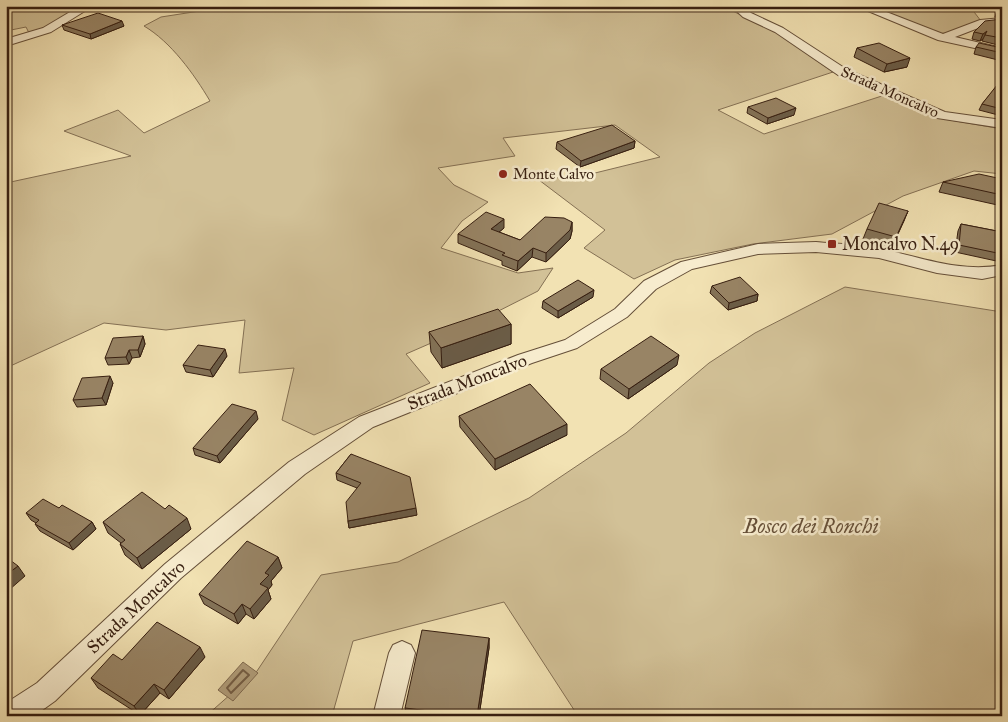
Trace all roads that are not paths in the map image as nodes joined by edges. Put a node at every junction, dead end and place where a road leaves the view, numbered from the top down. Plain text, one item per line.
1 (88, 6) edge
2 (736, 6) edge
3 (861, 6) edge
4 (1002, 21) edge
5 (942, 38) junction
6 (6, 43) edge
7 (1002, 51) edge
8 (1002, 124) edge
9 (1002, 270) edge
10 (402, 653) dead end
11 (11, 716) edge
12 (386, 716) edge

1 - 6 street
2 - 8 street, Strada Moncalvo
3 - 5 street
4 - 5 street
5 - 7 street
9 - 11 street, Strada Moncalvo
10 - 12 street

